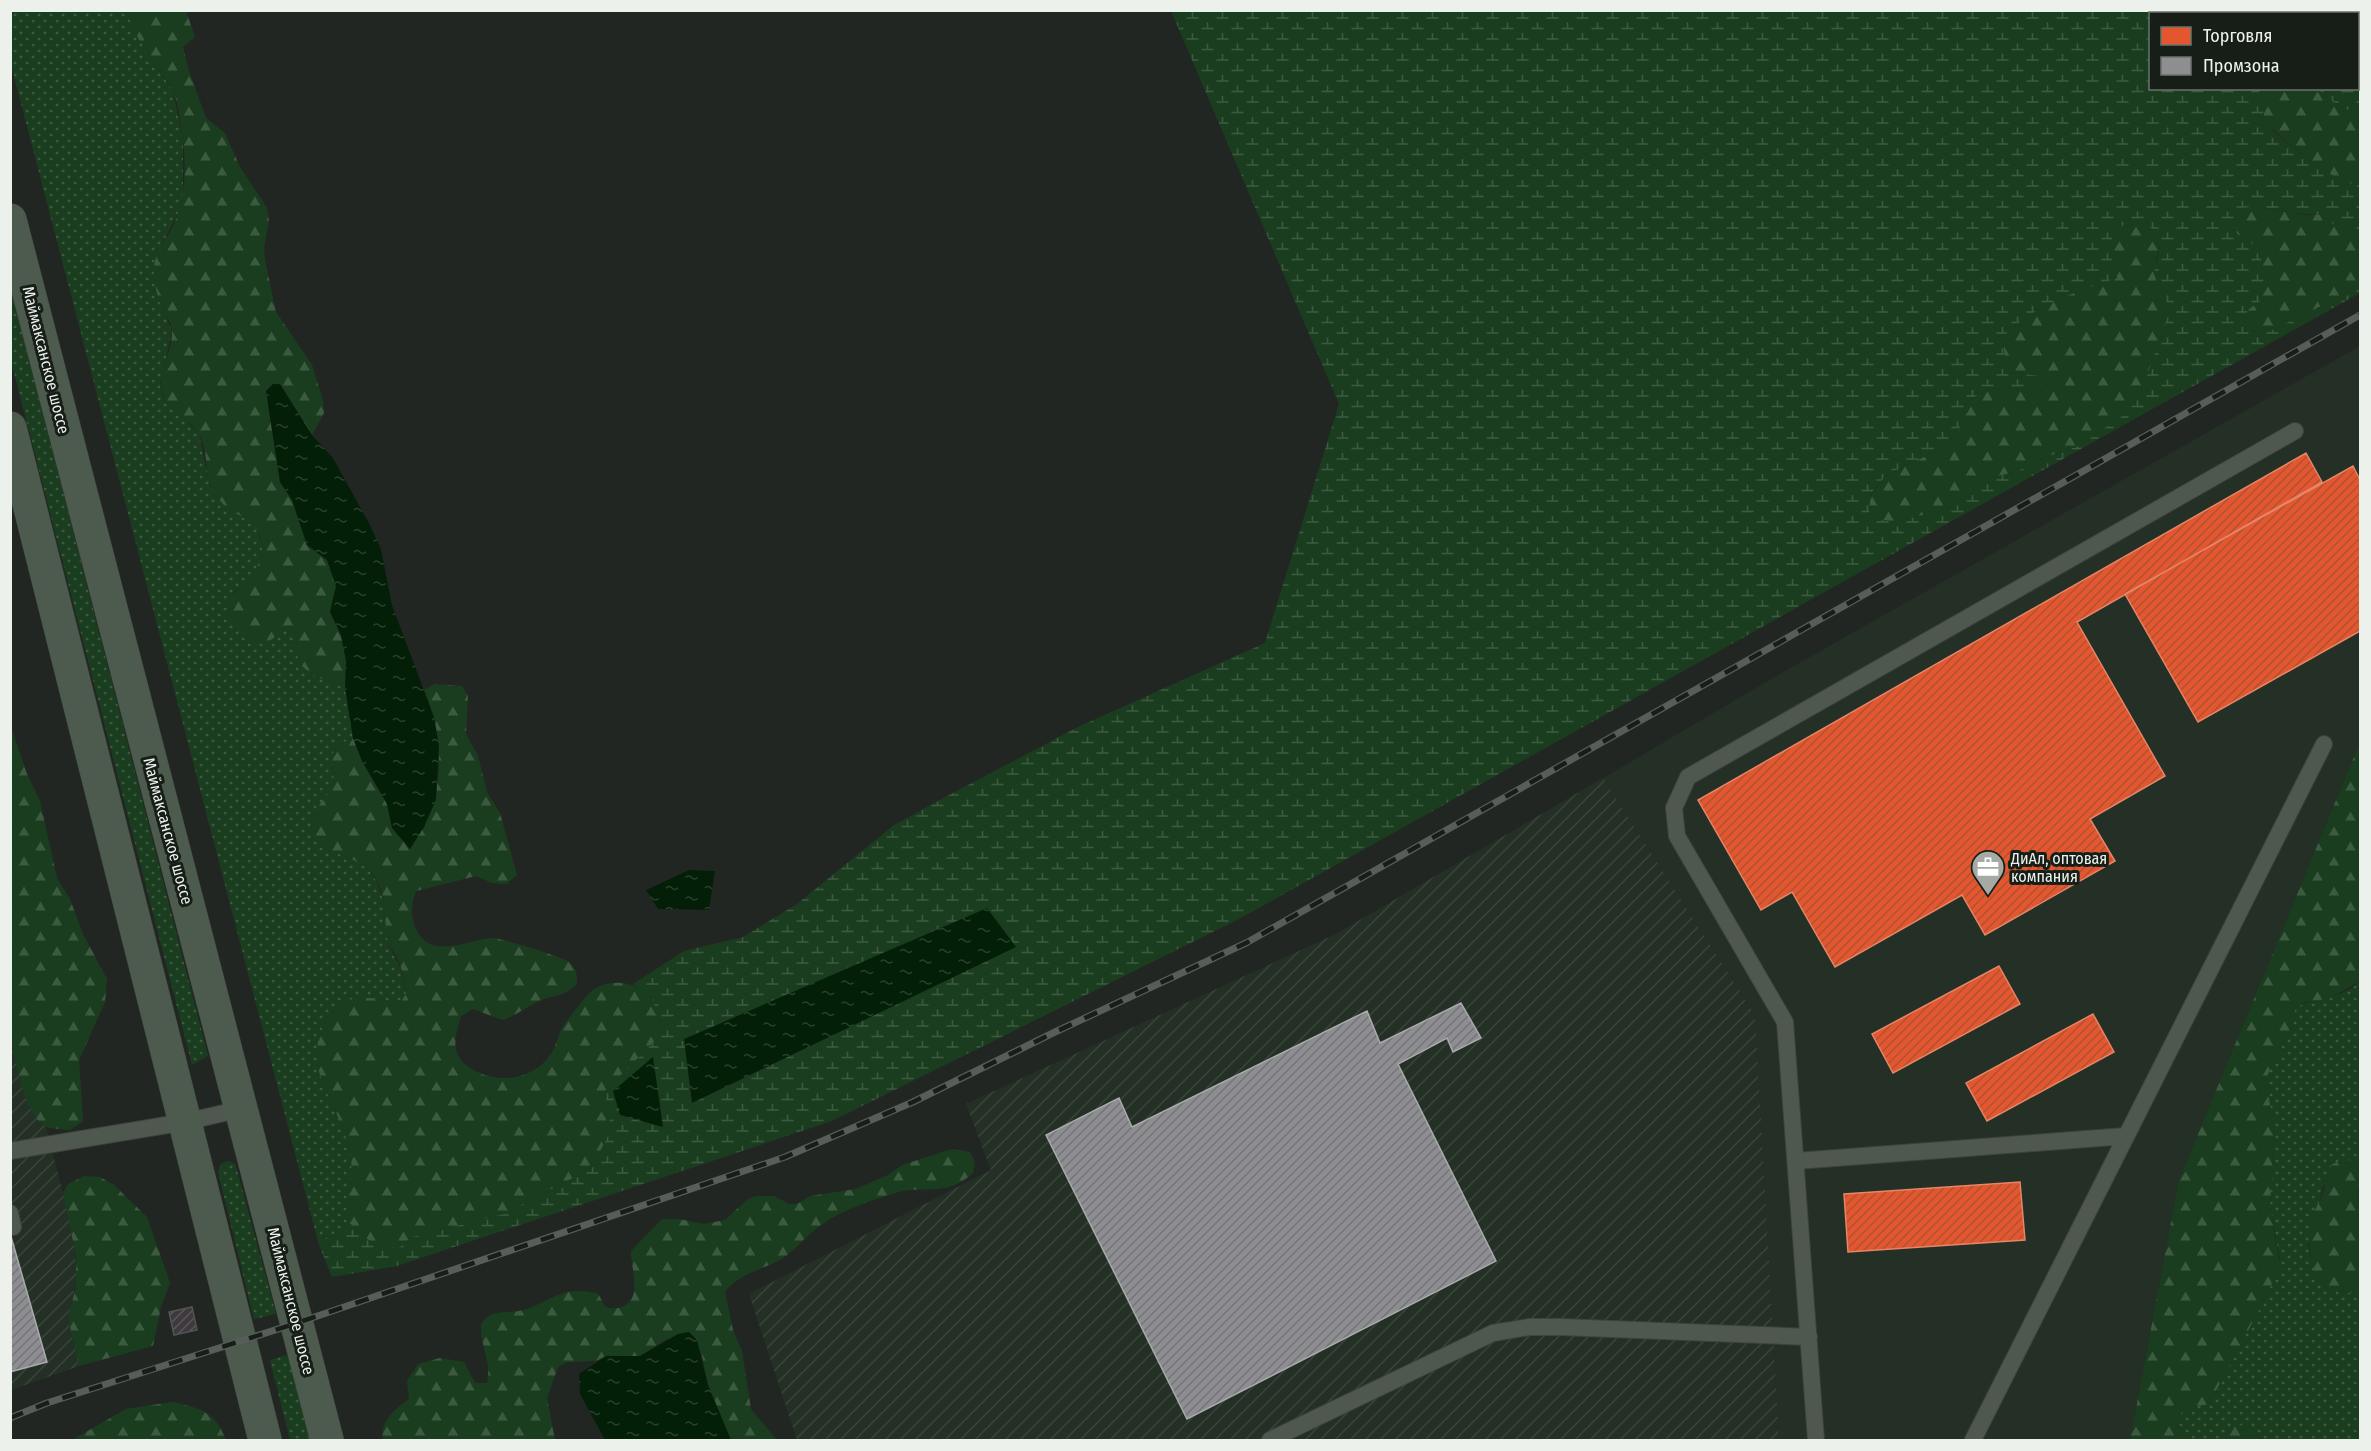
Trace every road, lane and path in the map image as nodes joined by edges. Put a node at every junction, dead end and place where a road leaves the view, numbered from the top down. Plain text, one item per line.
1 (10, 220) edge
2 (10, 428) edge
3 (2295, 431) dead end
4 (2324, 744) dead end
5 (241, 1109) junction
6 (185, 1122) junction
7 (2127, 1136) junction
8 (10, 1151) edge
9 (1796, 1161) junction
10 (1809, 1338) junction
11 (265, 1440) edge
12 (327, 1440) edge
13 (1270, 1440) edge
14 (1816, 1440) edge
15 (1973, 1440) edge

1 - 5 main road, Маймаксанское шоссе
2 - 6 main road
3 - 9 lane
4 - 7 lane
5 - 6 lane
5 - 12 main road, Маймаксанское шоссе
6 - 8 lane
6 - 11 main road
7 - 9 lane
7 - 15 lane
9 - 10 lane
10 - 13 lane
10 - 14 lane

